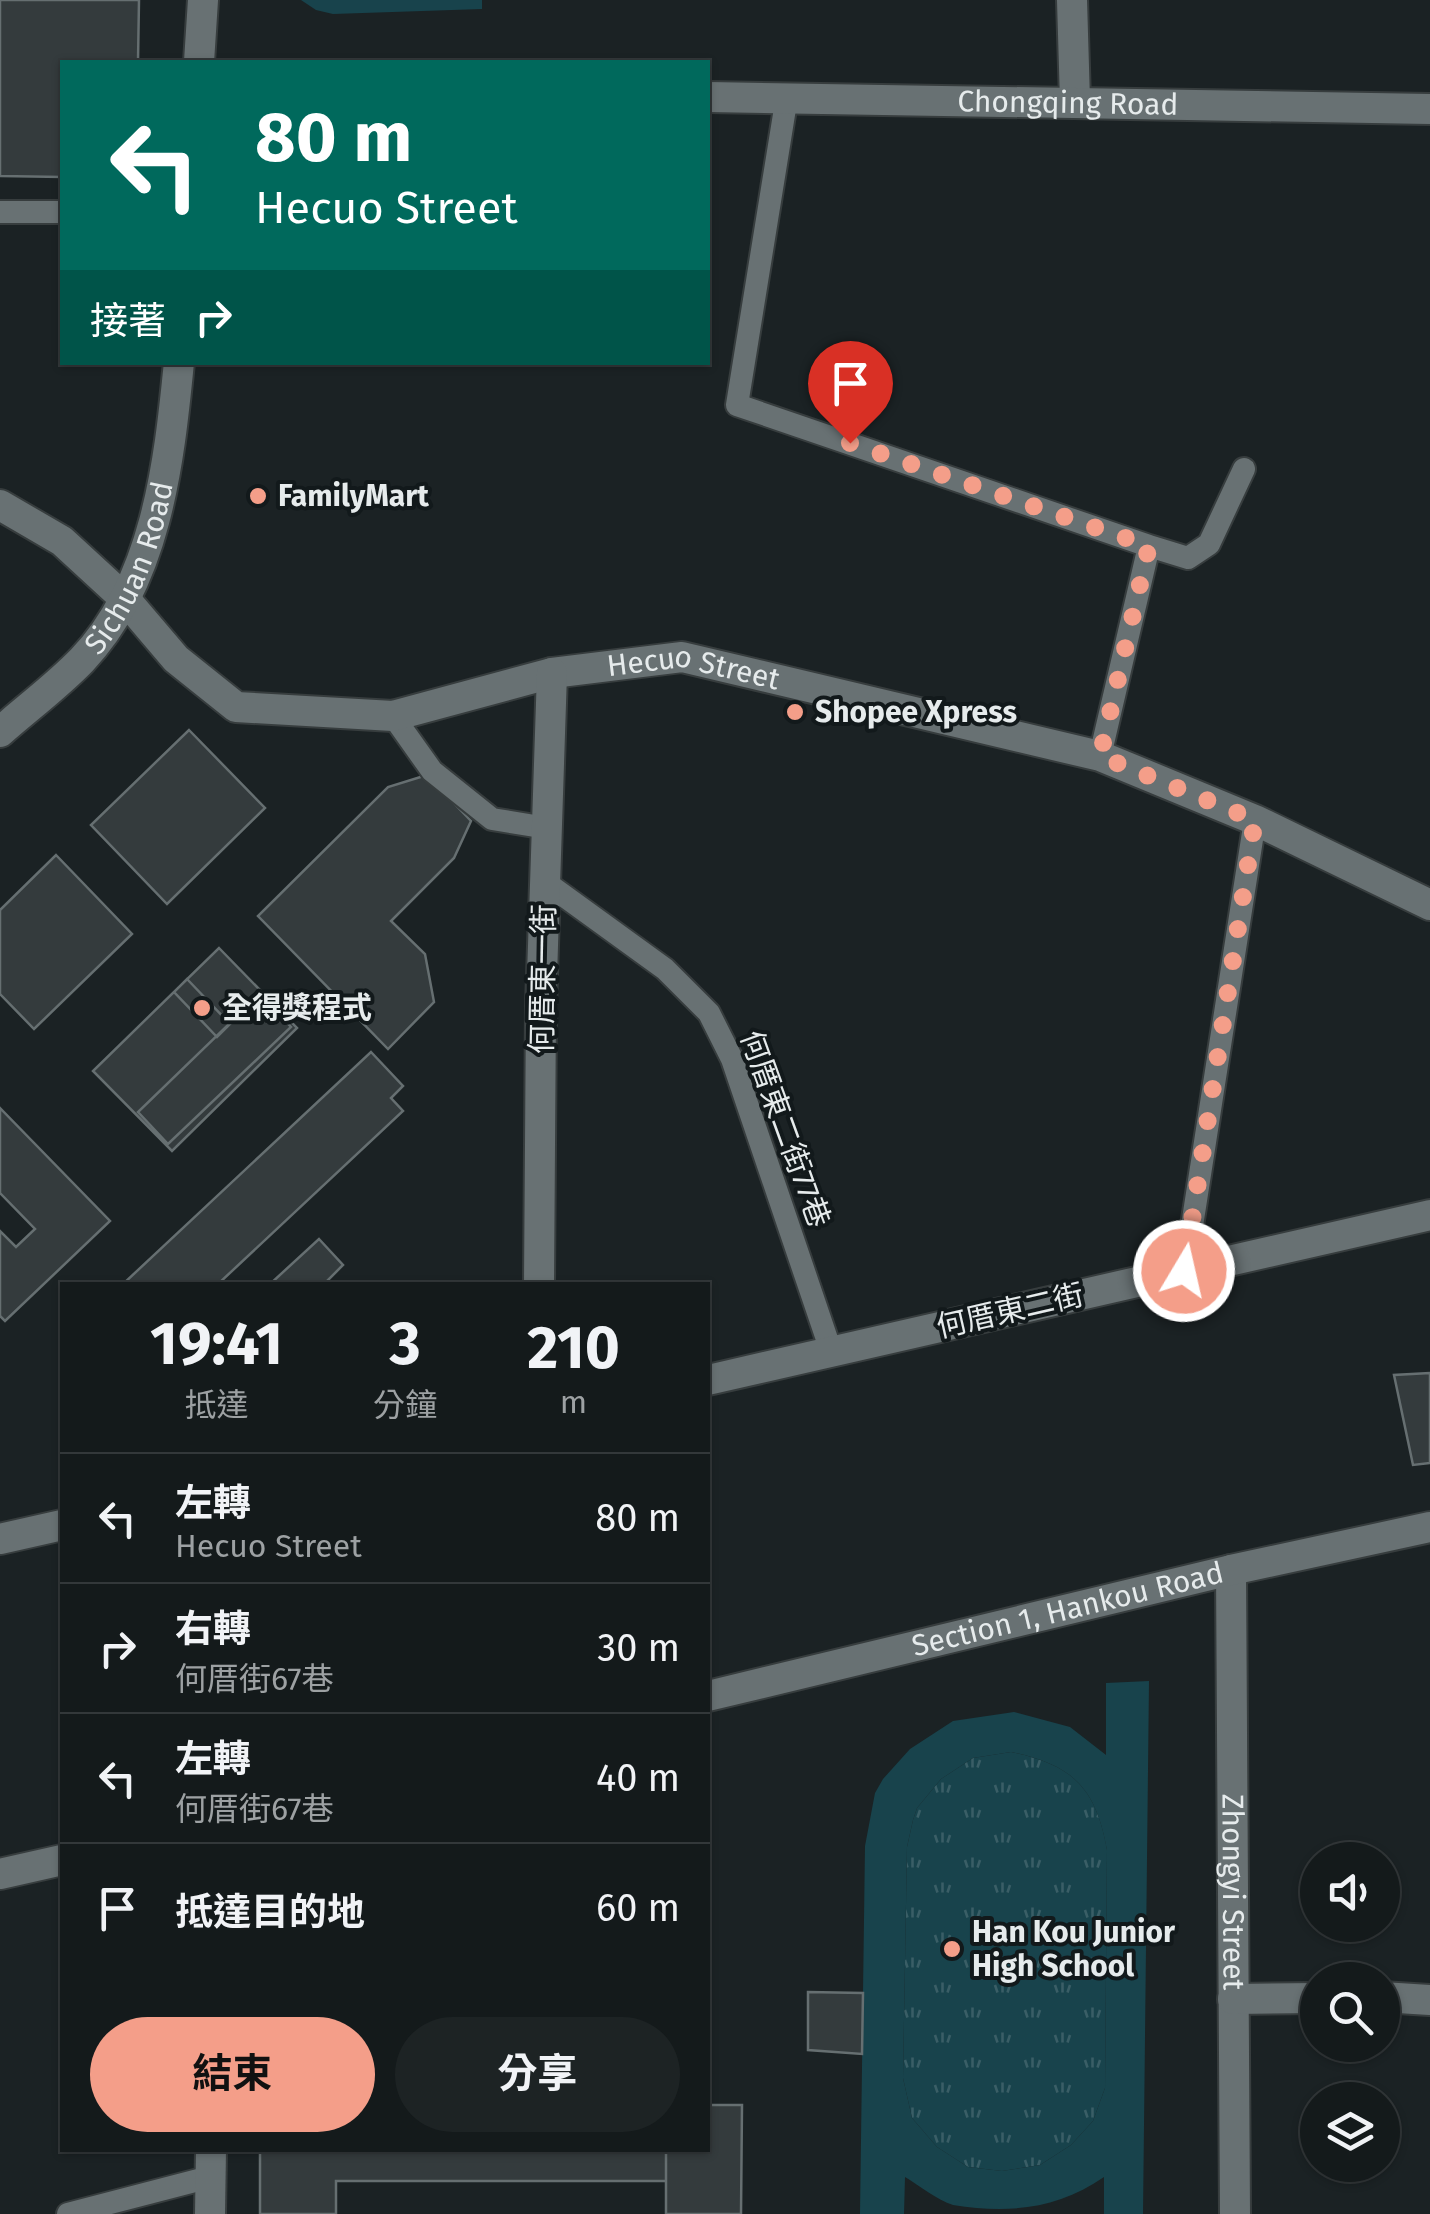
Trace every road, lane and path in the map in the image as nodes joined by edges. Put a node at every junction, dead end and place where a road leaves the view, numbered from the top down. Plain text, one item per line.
1 (203, 0) edge
2 (1072, 0) edge
3 (199, 60) edge
4 (787, 96) junction
5 (710, 98) edge
6 (1074, 101) junction
7 (1430, 109) edge
8 (0, 212) edge
9 (60, 212) edge
10 (179, 365) edge
11 (1244, 469) dead end
12 (0, 505) edge
13 (1149, 546) junction
14 (125, 599) junction
15 (552, 673) junction
16 (394, 716) junction
17 (0, 732) edge
18 (1100, 756) junction
19 (1255, 820) junction
20 (547, 828) junction
21 (546, 882) junction
22 (1430, 905) edge
23 (1430, 1215) edge
24 (1184, 1271) junction
25 (539, 1282) edge
26 (832, 1352) junction
27 (710, 1380) edge
28 (60, 1525) edge
29 (1430, 1527) edge
30 (0, 1539) edge
31 (1232, 1570) junction
32 (710, 1696) edge
33 (60, 1860) edge
34 (0, 1874) edge
35 (1300, 1998) edge
36 (1400, 1998) edge
37 (1232, 2000) junction
38 (1430, 2000) edge
39 (211, 2163) edge
40 (68, 2214) edge
41 (210, 2214) edge
42 (1235, 2214) edge

1 - 3 street
2 - 6 street
4 - 5 street, Chongqing Road
4 - 6 street, Chongqing Road
4 - 13 lane
6 - 7 street, Chongqing Road
8 - 9 lane
10 - 14 street, Sichuan Road
11 - 13 lane
12 - 14 street, Hecuo Street
13 - 18 lane
14 - 16 street, Hecuo Street
14 - 17 street, Sichuan Road
15 - 16 street, Hecuo Street
15 - 18 street, Hecuo Street
15 - 20 street, 何厝東一街
16 - 20 lane
18 - 19 street, Hecuo Street
19 - 22 street, Hecuo Street
19 - 24 lane
20 - 21 street, 何厝東一街
21 - 25 street, 何厝東一街
21 - 26 lane, 何厝東二街77巷
23 - 24 street, 何厝東二街
24 - 26 street, 何厝東二街
26 - 27 street, 何厝東二街
28 - 30 street
29 - 31 street, Section 1, Hankou Road
31 - 32 street, Section 1, Hankou Road
31 - 37 street, Zhongyi Street
33 - 34 street
35 - 37 street
36 - 38 street
37 - 42 street, Zhongyi Street
39 - 40 lane
39 - 41 street

